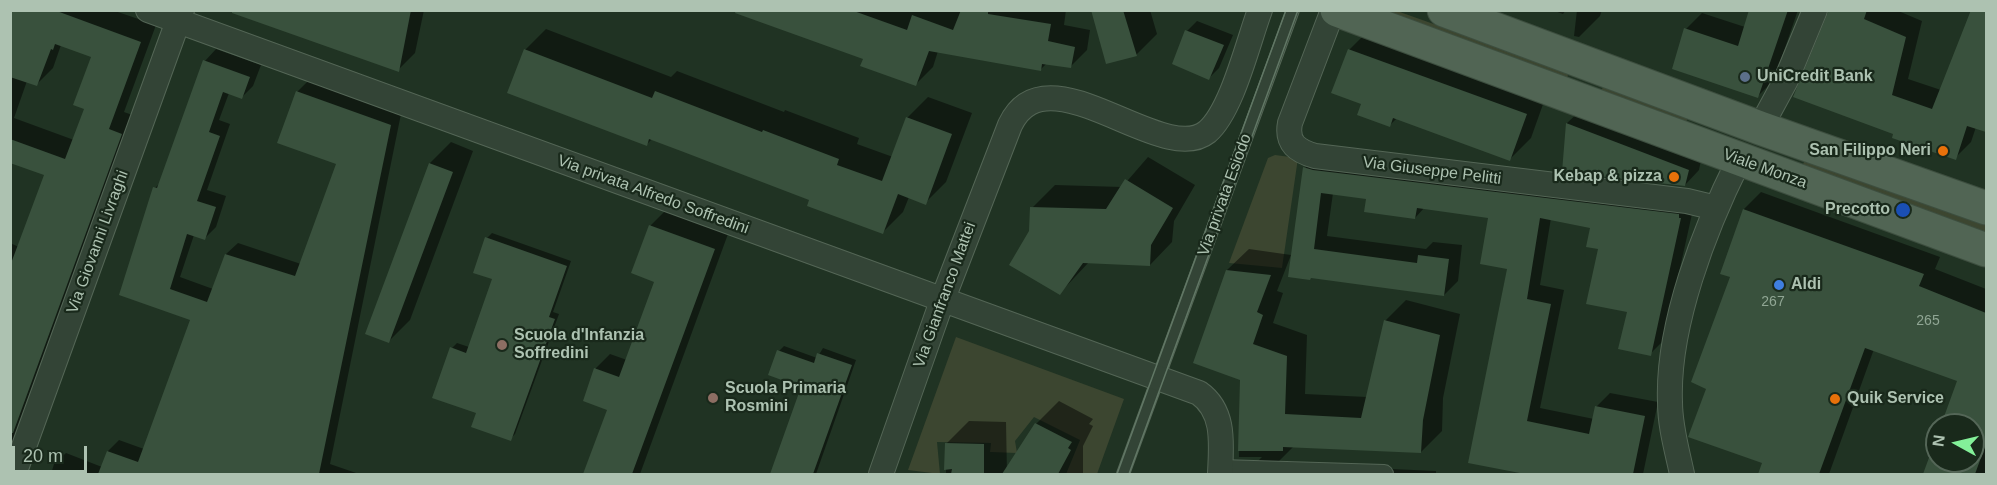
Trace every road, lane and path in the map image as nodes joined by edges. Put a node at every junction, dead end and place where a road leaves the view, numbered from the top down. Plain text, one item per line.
1 (148, 10) edge
2 (1260, 10) edge
3 (1293, 10) edge
4 (1335, 10) edge
5 (1444, 10) edge
6 (1815, 10) edge
7 (180, 16) edge
8 (1584, 82) junction
9 (1760, 128) junction
10 (1738, 160) junction
11 (1716, 208) junction
12 (1986, 208) edge
13 (1986, 250) edge
14 (942, 301) junction
15 (1158, 379) junction
16 (1220, 472) edge
17 (14, 474) edge
18 (881, 474) edge
19 (1123, 474) edge
20 (1383, 474) edge
21 (1682, 474) edge

1 - 7 street, Via privata Alfredo Soffredini
2 - 14 street, Via Gianfranco Mattei
3 - 15 lane, Via privata Esiodo
4 - 8 main road, Viale Monza
4 - 11 street, Via Giuseppe Pelitti
5 - 8 main road, Viale Monza
6 - 9 street
7 - 14 street, Via privata Alfredo Soffredini
7 - 17 street, Via Giovanni Livraghi
8 - 9 main road, Viale Monza
8 - 10 main road, Viale Monza
9 - 10 main road
9 - 12 main road, Viale Monza
10 - 11 street
10 - 13 main road, Viale Monza
11 - 21 street
14 - 15 street, Via privata Alfredo Soffredini
14 - 18 street, Via Gianfranco Mattei
15 - 16 street
15 - 19 lane, Via privata Esiodo
16 - 20 street

